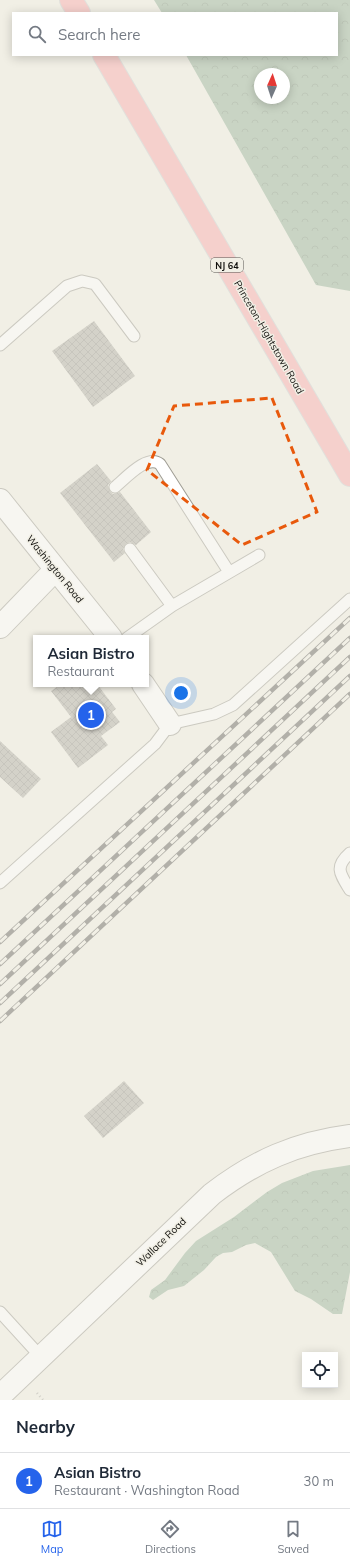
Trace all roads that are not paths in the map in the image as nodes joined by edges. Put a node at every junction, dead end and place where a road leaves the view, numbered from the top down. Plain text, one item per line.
1 (71, 0) edge
2 (78, 12) edge
3 (105, 56) edge
4 (134, 336) dead end
5 (0, 345) edge
6 (350, 475) edge
7 (115, 487) dead end
8 (0, 500) edge
9 (130, 550) dead end
10 (259, 555) dead end
11 (55, 570) junction
12 (229, 572) junction
13 (350, 599) edge
14 (172, 606) junction
15 (0, 627) edge
16 (109, 635) edge
17 (131, 635) edge
18 (145, 687) edge
19 (170, 724) junction
20 (350, 853) edge
21 (0, 883) edge
22 (350, 890) edge
23 (350, 1136) edge
24 (0, 1312) edge
25 (41, 1357) junction
26 (0, 1396) edge

1 - 2 main road
3 - 6 main road, Princeton-Hightstown Road / NJ 64
4 - 5 lane
7 - 12 lane
8 - 11 street, Washington Road
9 - 14 lane
10 - 12 lane
11 - 15 street
11 - 16 street, Washington Road
12 - 14 lane
13 - 19 lane
14 - 17 lane
18 - 19 street
19 - 21 lane
20 - 22 lane
23 - 25 street, Wallace Road
24 - 25 lane
25 - 26 street, Wallace Road

